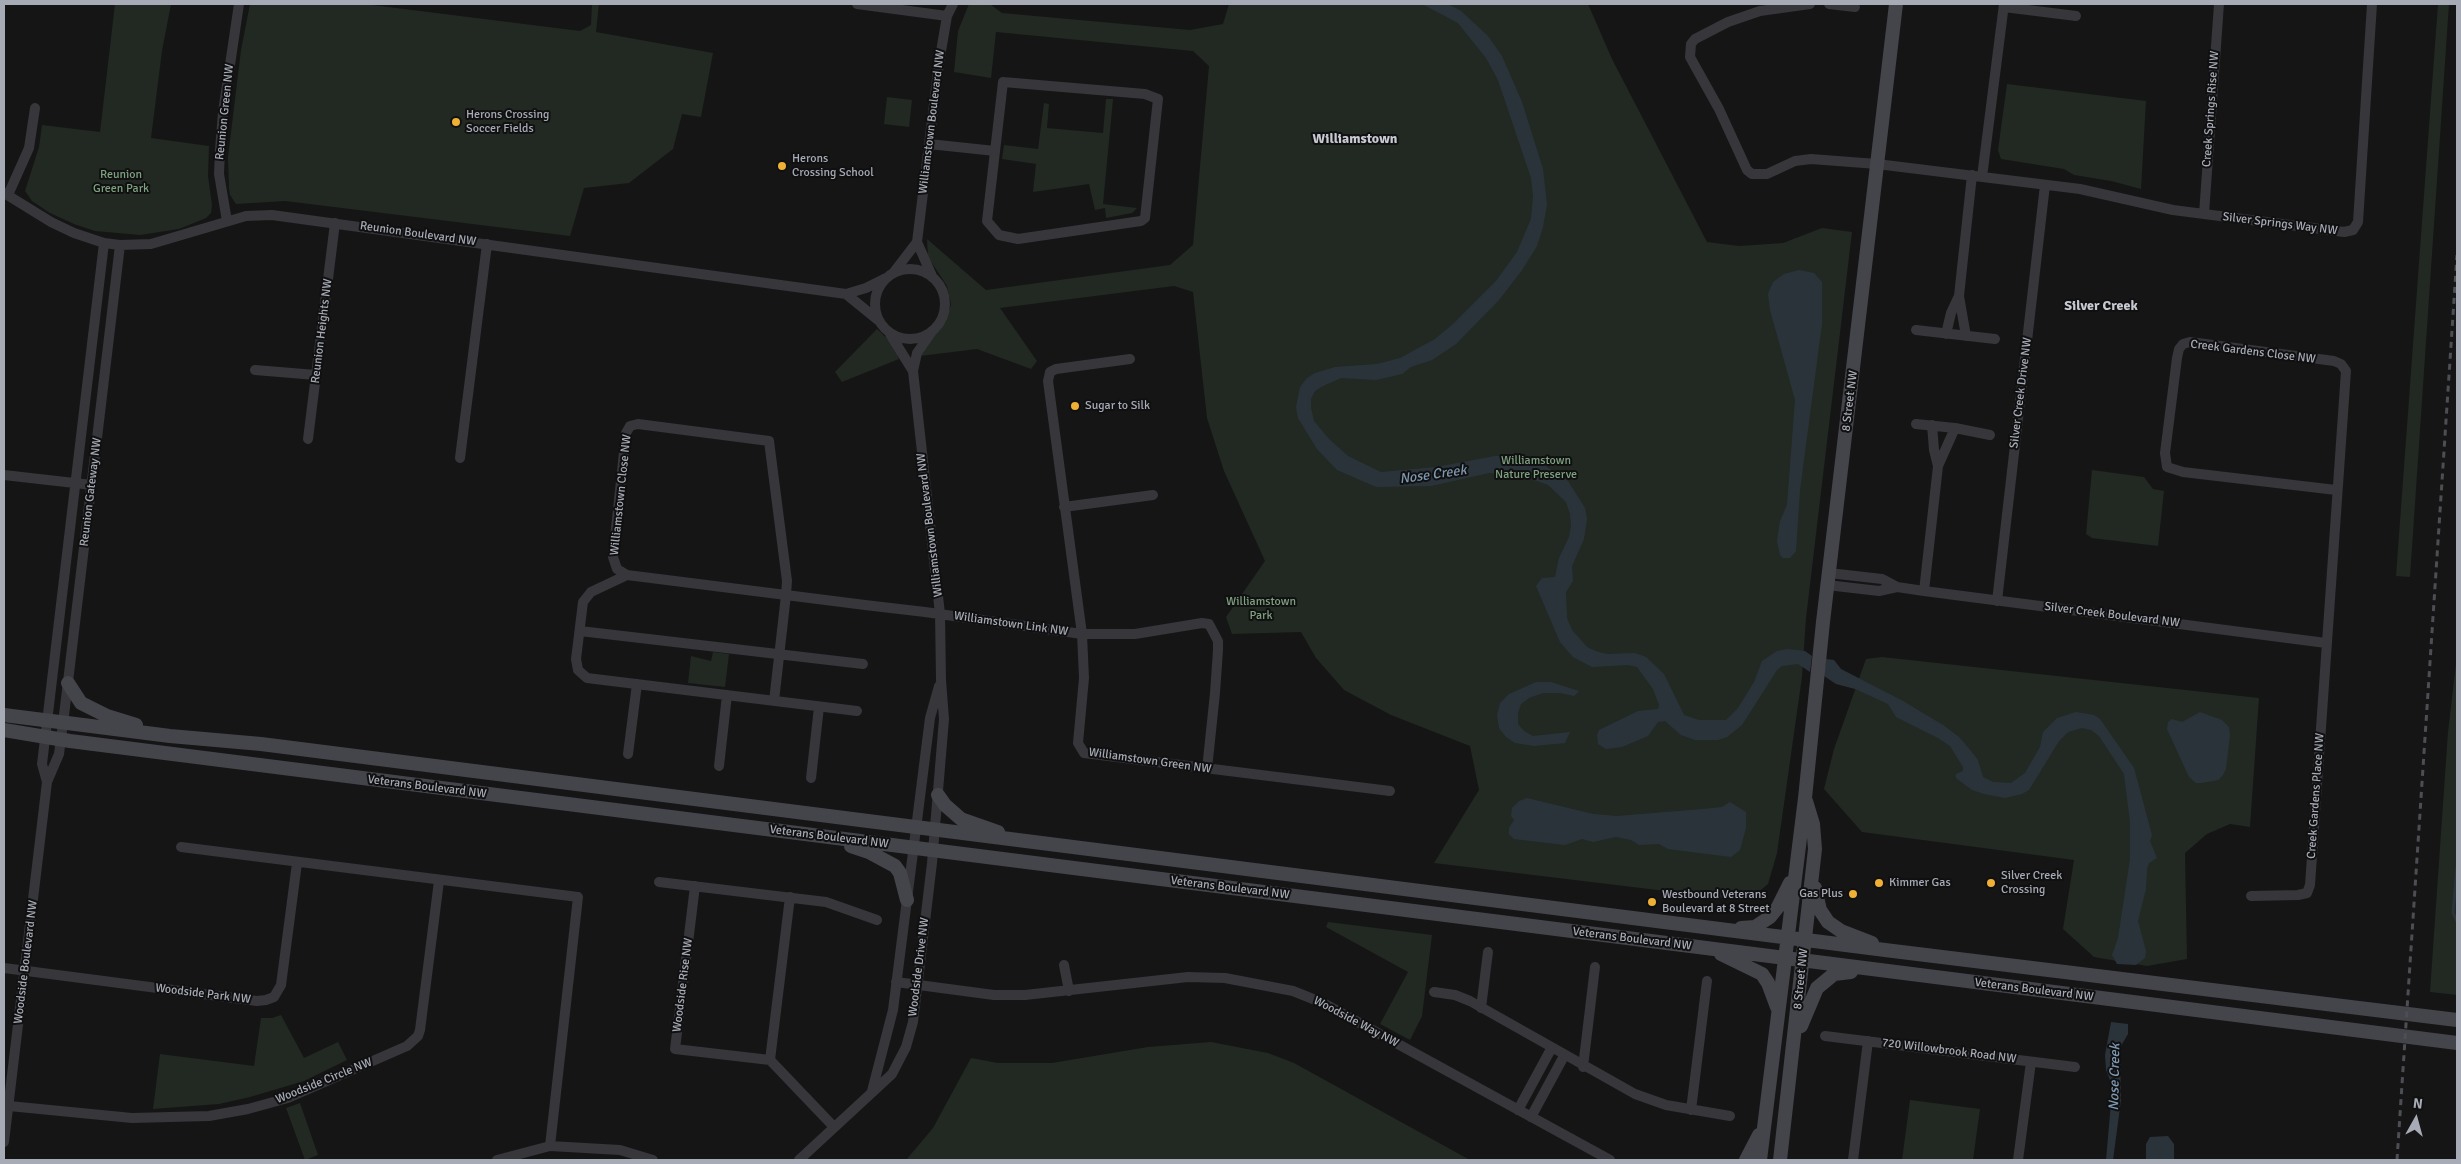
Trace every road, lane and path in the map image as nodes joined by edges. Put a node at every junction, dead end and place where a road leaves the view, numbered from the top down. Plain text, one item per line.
1 (239, 4) edge
2 (858, 4) edge
3 (953, 4) edge
4 (1810, 4) edge
5 (1829, 4) edge
6 (1896, 4) edge
7 (2219, 4) edge
8 (2372, 4) edge
9 (2004, 6) edge
10 (1855, 7) dead end
11 (948, 16) junction
12 (2076, 16) dead end
13 (35, 108) dead end
14 (929, 144) junction
15 (994, 151) junction
16 (1877, 164) junction
17 (1977, 176) junction
18 (2045, 185) junction
19 (6, 194) edge
20 (2204, 214) junction
21 (227, 221) junction
22 (335, 223) junction
23 (917, 242) junction
24 (104, 243) junction
25 (487, 244) junction
26 (120, 245) junction
27 (890, 275) junction
28 (932, 276) junction
29 (846, 294) junction
30 (1959, 296) junction
31 (880, 321) junction
32 (1916, 330) dead end
33 (889, 332) junction
34 (931, 333) junction
35 (1946, 334) junction
36 (1966, 336) junction
37 (1995, 339) dead end
38 (1130, 359) dead end
39 (255, 370) dead end
40 (913, 371) junction
41 (316, 376) junction
42 (1916, 424) dead end
43 (1932, 425) junction
44 (1955, 428) junction
45 (1990, 435) dead end
46 (308, 439) dead end
47 (460, 458) dead end
48 (1938, 466) junction
49 (4, 475) edge
50 (75, 483) junction
51 (92, 485) junction
52 (2336, 490) junction
53 (1153, 495) dead end
54 (1064, 508) junction
55 (627, 575) junction
56 (1828, 580) junction
57 (1924, 591) junction
58 (786, 595) junction
59 (1997, 601) junction
60 (940, 614) junction
61 (580, 631) junction
62 (1082, 634) junction
63 (2326, 643) junction
64 (780, 654) junction
65 (863, 664) dead end
66 (941, 680) junction
67 (68, 683) junction
68 (637, 684) junction
69 (728, 695) junction
70 (774, 701) junction
71 (819, 706) junction
72 (857, 711) dead end
73 (4, 715) edge
74 (47, 720) junction
75 (63, 722) junction
76 (4, 730) edge
77 (170, 736) junction
78 (45, 737) junction
79 (61, 740) junction
80 (628, 754) dead end
81 (720, 766) dead end
82 (1207, 769) junction
83 (811, 778) dead end
84 (47, 782) junction
85 (1390, 791) dead end
86 (938, 795) junction
87 (1805, 798) junction
88 (917, 827) junction
89 (935, 829) junction
90 (822, 836) junction
91 (1022, 841) junction
92 (181, 847) dead end
93 (914, 848) junction
94 (933, 850) junction
95 (297, 863) junction
96 (1795, 874) junction
97 (1812, 876) junction
98 (439, 881) junction
99 (659, 882) dead end
100 (695, 886) junction
101 (2251, 896) dead end
102 (790, 898) junction
103 (908, 900) junction
104 (877, 920) dead end
105 (1727, 930) junction
106 (1787, 937) junction
107 (1805, 940) junction
108 (1712, 949) junction
109 (1894, 951) junction
110 (1488, 952) dead end
111 (1784, 958) junction
112 (1803, 961) junction
113 (1064, 965) dead end
114 (1595, 967) dead end
115 (4, 968) edge
116 (1867, 969) junction
117 (26, 970) junction
118 (896, 982) junction
119 (1707, 982) dead end
120 (918, 985) junction
121 (1069, 992) junction
122 (1434, 992) dead end
123 (1481, 1008) junction
124 (1778, 1009) junction
125 (2457, 1020) edge
126 (1825, 1036) dead end
127 (1795, 1041) junction
128 (1868, 1041) junction
129 (2457, 1043) edge
130 (1551, 1049) junction
131 (1564, 1056) junction
132 (770, 1060) junction
133 (2030, 1062) junction
134 (1583, 1067) junction
135 (2075, 1067) dead end
136 (872, 1091) junction
137 (9, 1106) junction
138 (1518, 1110) junction
139 (1692, 1110) junction
140 (1730, 1116) dead end
141 (1531, 1117) junction
142 (1764, 1123) junction
143 (834, 1127) junction
144 (4, 1142) edge
145 (550, 1146) junction
146 (497, 1160) edge
147 (653, 1160) edge
148 (799, 1160) edge
149 (1610, 1160) edge
150 (1746, 1160) edge
151 (1760, 1160) edge
152 (1780, 1160) edge
153 (1853, 1160) edge
154 (2018, 1160) edge

1 - 21 street, Reunion Green NW
2 - 11 street
3 - 11 street, Williamstown Boulevard NW
4 - 16 street, Silver Springs Way NW
5 - 10 street
6 - 16 main road, 8 Street NW
7 - 20 street, Creek Springs Rise NW
8 - 20 street, Silver Springs Way NW
9 - 12 street
9 - 17 street
11 - 14 street, Williamstown Boulevard NW
13 - 19 street
14 - 15 street
14 - 23 street, Williamstown Boulevard NW
15 - 15 street
16 - 17 street, Silver Springs Way NW
16 - 56 main road, 8 Street NW
17 - 18 street, Silver Springs Way NW
17 - 30 street
18 - 20 street, Silver Springs Way NW
18 - 59 street, Silver Creek Drive NW
19 - 24 street, Reunion Boulevard NW
21 - 22 street, Reunion Boulevard NW
21 - 26 street, Reunion Boulevard NW
22 - 25 street, Reunion Boulevard NW
22 - 41 street, Reunion Heights NW
23 - 27 street
23 - 28 street
24 - 26 street, Reunion Boulevard NW
24 - 50 street, Reunion Gateway NW
25 - 29 street, Reunion Boulevard NW
25 - 47 street
26 - 51 street, Reunion Gateway NW
27 - 28 street
27 - 29 street, Reunion Boulevard NW
27 - 31 street
28 - 34 street
29 - 31 street
30 - 35 street
30 - 36 street
31 - 33 street
32 - 35 street
33 - 34 street
33 - 40 street, Williamstown Boulevard NW
34 - 40 street, Williamstown Boulevard NW
35 - 36 street
36 - 37 street
38 - 54 street, Williamstown Green NW
39 - 41 street
40 - 60 street, Williamstown Boulevard NW
41 - 46 street, Reunion Heights NW
42 - 43 street
43 - 44 street
43 - 48 street
44 - 45 street
44 - 48 street
48 - 57 street
49 - 50 street
50 - 51 street
50 - 74 street, Reunion Gateway NW
51 - 67 street, Reunion Gateway NW
52 - 52 street, Creek Gardens Close NW
52 - 63 street, Creek Gardens Close NW
53 - 54 street
54 - 62 street, Williamstown Green NW
55 - 58 street
55 - 58 street, Williamstown Close NW
55 - 61 street
56 - 57 street, Silver Creek Boulevard NW
56 - 87 main road, 8 Street NW
57 - 59 street, Silver Creek Boulevard NW
58 - 60 street
58 - 64 street
59 - 63 street, Silver Creek Boulevard NW
60 - 62 street, Williamstown Link NW
60 - 66 street, Williamstown Boulevard NW
61 - 64 street
61 - 68 street
62 - 82 street, Williamstown Green NW
62 - 82 street, Williamstown Link NW
63 - 101 street, Creek Gardens Place NW
64 - 65 street
64 - 70 street
66 - 86 street, Williamstown Boulevard NW
66 - 88 street, Williamstown Boulevard NW
67 - 75 street, Reunion Gateway NW
67 - 77 main road
68 - 69 street
68 - 80 street
69 - 70 street
69 - 81 street
70 - 71 street
71 - 72 street
71 - 83 street
73 - 74 main road, Veterans Boulevard NW
74 - 75 main road, Veterans Boulevard NW
74 - 78 street, Reunion Gateway NW
75 - 77 main road, Veterans Boulevard NW
75 - 79 street, Reunion Gateway NW
76 - 78 main road, Veterans Boulevard NW
77 - 88 main road, Veterans Boulevard NW
78 - 79 main road, Veterans Boulevard NW
78 - 84 street, Woodside Boulevard NW
79 - 84 street, Woodside Boulevard NW
79 - 90 main road, Veterans Boulevard NW
82 - 85 street, Williamstown Green NW
84 - 117 street, Woodside Boulevard NW
86 - 89 street, Williamstown Boulevard NW
86 - 91 main road
87 - 96 main road, 8 Street NW
87 - 97 main road, 8 Street NW
88 - 89 main road, Veterans Boulevard NW
88 - 93 street, Woodside Drive NW
89 - 91 main road, Veterans Boulevard NW
89 - 94 street, Woodside Drive NW
90 - 93 main road, Veterans Boulevard NW
90 - 103 main road
91 - 105 main road, Veterans Boulevard NW
92 - 95 street
93 - 94 main road, Veterans Boulevard NW
93 - 103 street, Woodside Drive NW
94 - 108 main road, Veterans Boulevard NW
94 - 120 street, Woodside Drive NW
95 - 98 street
95 - 117 street, Woodside Park NW
96 - 105 main road
96 - 106 main road, 8 Street NW
97 - 107 main road, 8 Street NW
97 - 109 main road
98 - 137 street, Woodside Circle NW
98 - 145 street
99 - 100 street
100 - 102 street
100 - 132 street, Woodside Rise NW
102 - 104 street
102 - 132 street
103 - 118 street, Woodside Drive NW
105 - 106 main road, Veterans Boulevard NW
106 - 107 main road, Veterans Boulevard NW
106 - 111 main road, 8 Street NW
107 - 109 main road, Veterans Boulevard NW
107 - 112 main road, 8 Street NW
108 - 111 main road, Veterans Boulevard NW
108 - 124 main road
109 - 125 main road, Veterans Boulevard NW
110 - 123 street
111 - 112 main road, Veterans Boulevard NW
111 - 124 main road, 8 Street NW
112 - 116 main road, Veterans Boulevard NW
112 - 127 main road, 8 Street NW
113 - 121 street
114 - 134 street
115 - 117 street, Woodside Park NW
116 - 127 main road
116 - 129 main road, Veterans Boulevard NW
117 - 137 street, Woodside Boulevard NW
118 - 120 street, Woodside Way NW
118 - 136 street, Woodside Drive NW
119 - 139 street
120 - 121 street, Woodside Way NW
120 - 136 street, Woodside Drive NW
121 - 138 street, Woodside Way NW
122 - 123 street
123 - 130 street
124 - 142 main road, 8 Street NW
126 - 128 street, 720 Willowbrook Road NW
127 - 152 main road, 8 Street NW
128 - 133 street, 720 Willowbrook Road NW
128 - 153 street, 720 Willowbrook Road NW
130 - 131 street
130 - 138 street
131 - 134 street
131 - 141 street
132 - 143 street
133 - 135 street, 720 Willowbrook Road NW
133 - 154 street, 720 Willowbrook Road NW
134 - 139 street
136 - 143 street, Woodside Drive NW
137 - 144 street, Woodside Boulevard NW
138 - 141 street, Woodside Way NW
139 - 140 street
141 - 149 street, Woodside Way NW
142 - 150 main road
142 - 151 main road, 8 Street NW
143 - 148 street, Woodside Drive NW
145 - 146 street
145 - 147 street

